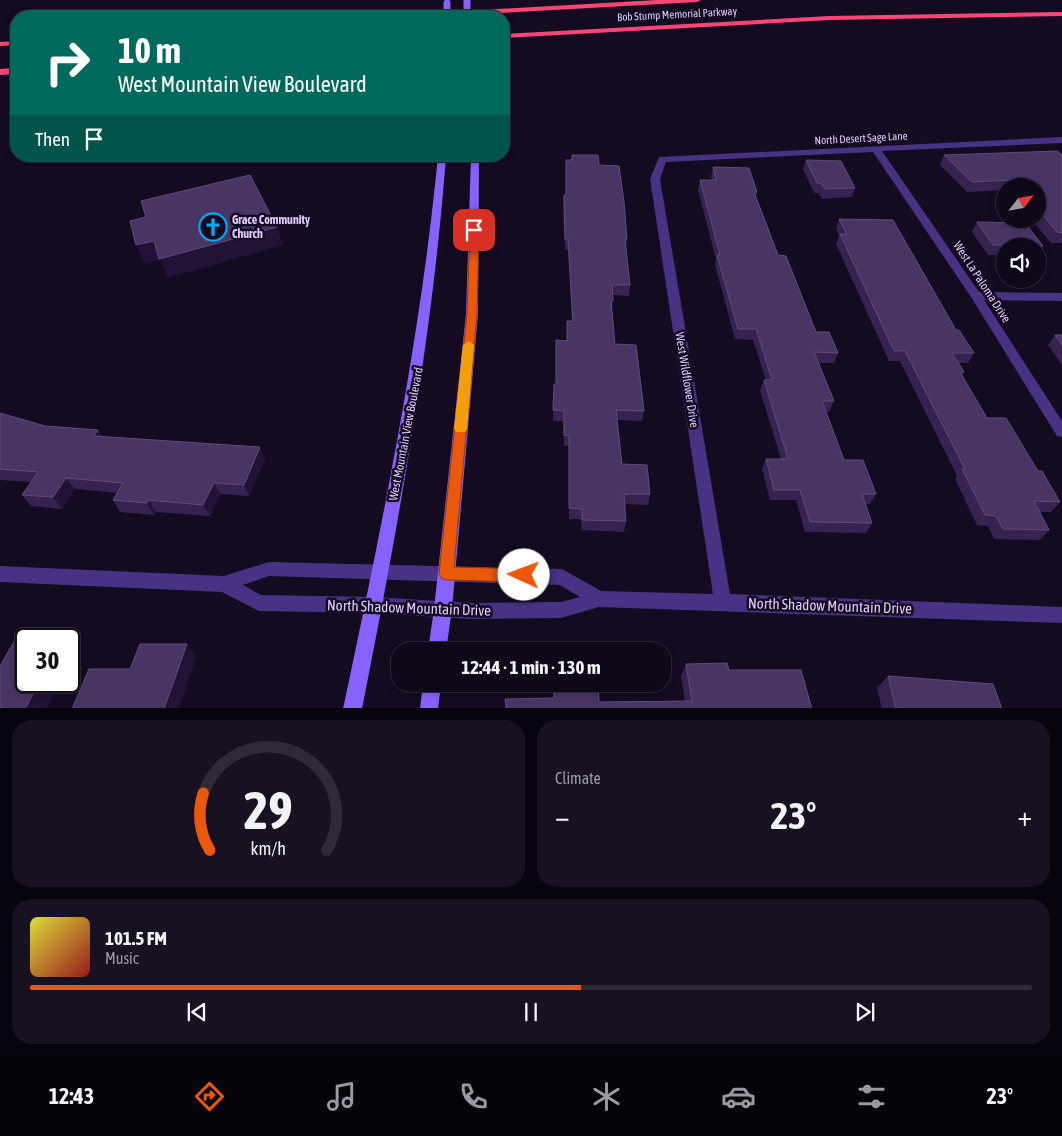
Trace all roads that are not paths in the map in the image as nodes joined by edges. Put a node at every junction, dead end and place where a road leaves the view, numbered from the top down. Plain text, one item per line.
1 (697, 0) edge
2 (510, 10) edge
3 (1062, 14) edge
4 (510, 36) edge
5 (1062, 140) edge
6 (875, 148) junction
7 (662, 159) joint
8 (442, 162) edge
9 (475, 162) edge
10 (976, 296) junction
11 (1062, 298) edge
12 (1062, 432) edge
13 (379, 571) junction
14 (446, 573) junction
15 (0, 574) edge
16 (224, 584) junction
17 (599, 599) junction
18 (723, 602) junction
19 (372, 605) junction
20 (443, 609) junction
21 (1062, 615) edge
22 (438, 642) edge
23 (431, 692) edge
24 (352, 708) edge
25 (429, 708) edge

1 - 2 highway, Bob Stump Memorial Parkway
3 - 4 highway, Bob Stump Memorial Parkway
5 - 6 street, North Desert Sage Lane
6 - 7 street, North Desert Sage Lane
6 - 10 street, West La Paloma Drive
7 - 18 street, West Wildflower Drive
8 - 13 street, West Mountain View Boulevard
9 - 14 street
10 - 11 street
10 - 12 street, West La Paloma Drive
13 - 14 street, North Shadow Mountain Drive
13 - 16 street, North Shadow Mountain Drive
13 - 19 street, West Mountain View Boulevard
14 - 17 street, North Shadow Mountain Drive
14 - 20 street
15 - 16 street, North Shadow Mountain Drive
16 - 19 street, North Shadow Mountain Drive
17 - 18 street, North Shadow Mountain Drive
17 - 20 street, North Shadow Mountain Drive
18 - 21 street, North Shadow Mountain Drive
19 - 20 street, North Shadow Mountain Drive
19 - 24 street, West Mountain View Boulevard
20 - 22 street
23 - 25 street

